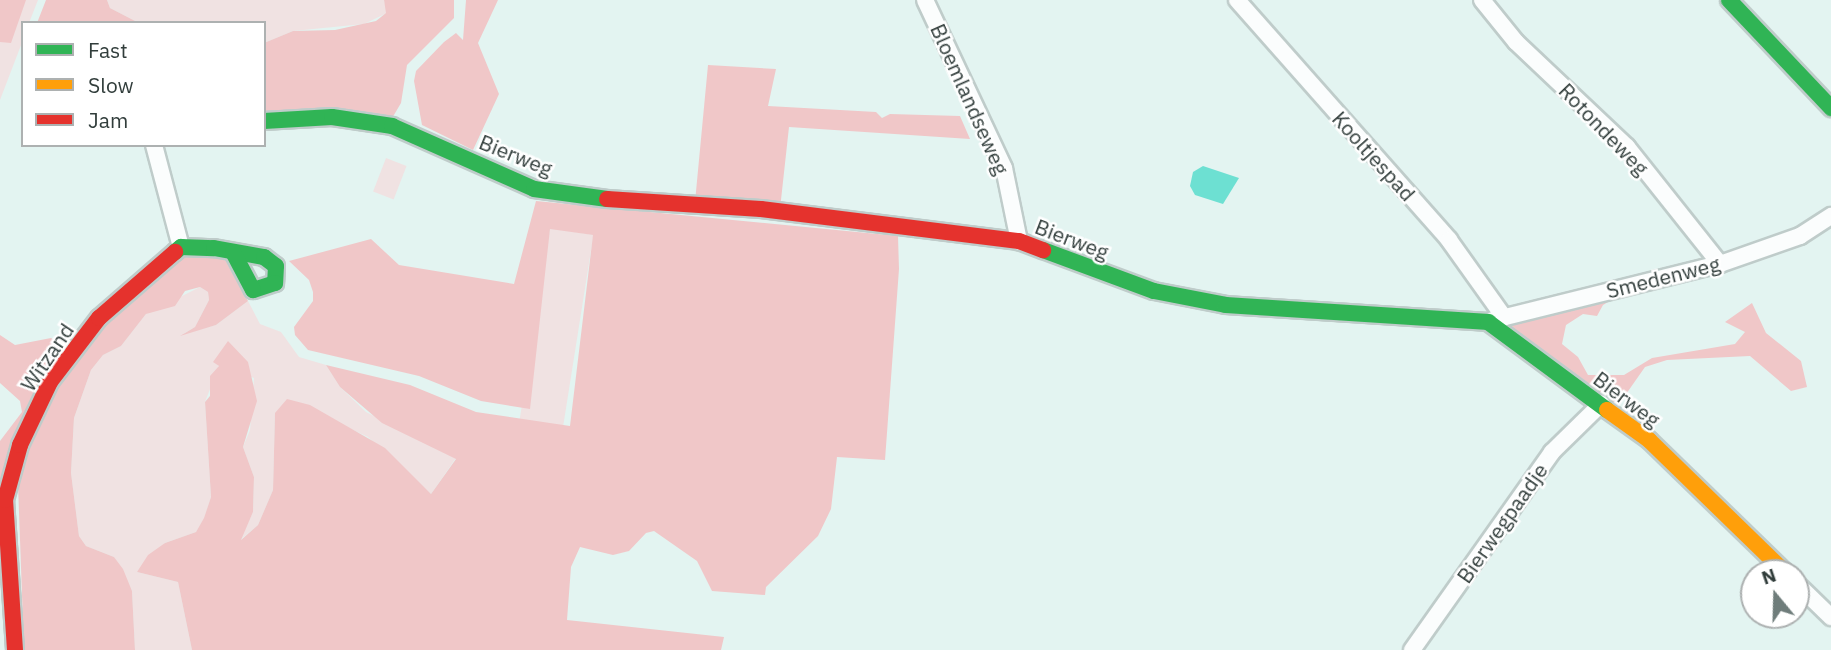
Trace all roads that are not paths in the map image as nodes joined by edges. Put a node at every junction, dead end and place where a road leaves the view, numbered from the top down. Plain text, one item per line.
1 (925, 0) edge
2 (1237, 0) edge
3 (1482, 0) edge
4 (1729, 0) edge
5 (1831, 108) edge
6 (266, 121) edge
7 (155, 147) edge
8 (1831, 216) edge
9 (1019, 241) junction
10 (181, 247) junction
11 (233, 252) dead end
12 (1720, 264) junction
13 (1496, 319) junction
14 (1601, 404) junction
15 (1771, 559) edge
16 (1810, 597) edge
17 (1831, 617) edge
18 (15, 650) edge
19 (1412, 650) edge

1 - 9 street, Bloemlandseweg
2 - 13 street, Kooltjespad
3 - 12 street, Rotondeweg
4 - 5 street
6 - 9 street, Bierweg
7 - 10 street
8 - 12 street, Smedenweg
9 - 13 street, Bierweg
10 - 11 street
10 - 18 street, Witzand
12 - 13 street, Smedenweg
13 - 14 street, Bierweg
14 - 15 street, Bierweg
14 - 19 street, Bierwegpaadje
16 - 17 street

